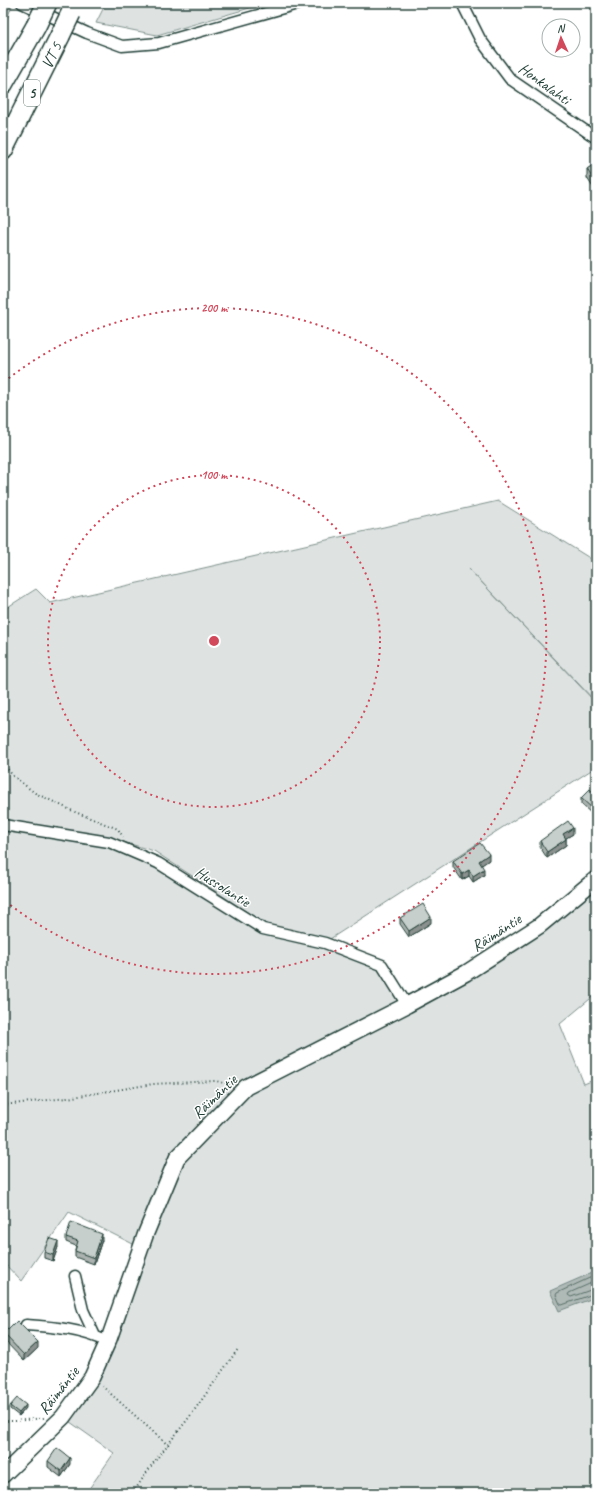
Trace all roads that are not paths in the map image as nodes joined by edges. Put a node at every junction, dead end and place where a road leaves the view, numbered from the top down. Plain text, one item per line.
1 (22, 3) edge
2 (47, 3) edge
3 (301, 3) edge
4 (462, 3) edge
5 (74, 8) edge
6 (3, 84) edge
7 (596, 138) edge
8 (3, 150) edge
9 (3, 825) edge
10 (596, 878) edge
11 (407, 1005) junction
12 (75, 1276) dead end
13 (26, 1325) dead end
14 (101, 1339) junction
15 (3, 1474) edge

1 - 3 street
2 - 6 highway, VT 5 / 5, bridge
4 - 7 street, Honkalahti
5 - 8 highway, VT 5 / 5, bridge
9 - 11 street, Hussolantie
10 - 11 street, Räimäntie
11 - 14 street, Räimäntie
12 - 14 street
13 - 14 street
14 - 15 street, Räimäntie

